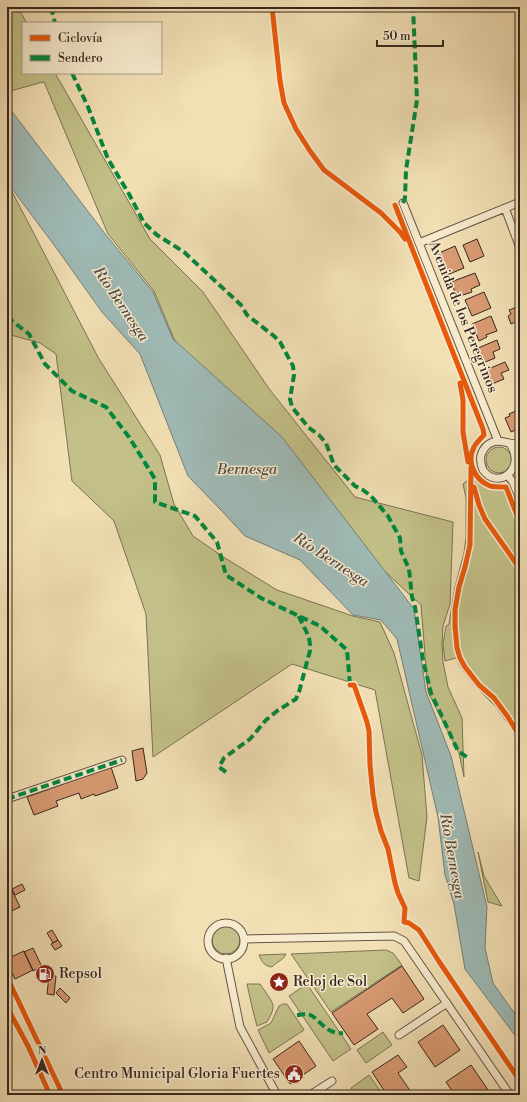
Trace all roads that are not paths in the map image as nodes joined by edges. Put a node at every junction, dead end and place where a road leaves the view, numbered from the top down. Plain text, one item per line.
1 (520, 202) edge
2 (403, 203) dead end
3 (505, 208) junction
4 (419, 243) junction
5 (520, 248) edge
6 (498, 441) junction
7 (520, 443) edge
8 (510, 444) junction
9 (519, 461) edge
10 (508, 476) junction
11 (520, 500) edge
12 (122, 760) dead end
13 (7, 799) edge
14 (244, 939) junction
15 (226, 958) junction
16 (7, 994) edge
17 (447, 1003) junction
18 (399, 1035) dead end
19 (332, 1081) dead end
20 (56, 1095) edge
21 (277, 1095) edge
22 (310, 1095) edge
23 (509, 1095) edge

1 - 3 street
2 - 4 street, Avenida de los Peregrinos
3 - 4 street
3 - 5 street
4 - 6 street, Avenida de los Peregrinos
6 - 8 street
6 - 10 street
7 - 8 street
8 - 9 street
9 - 10 street
10 - 11 street
12 - 13 street
14 - 15 street
14 - 15 street
14 - 17 street
15 - 21 street
16 - 20 main road
17 - 18 street
17 - 23 street
19 - 22 street

